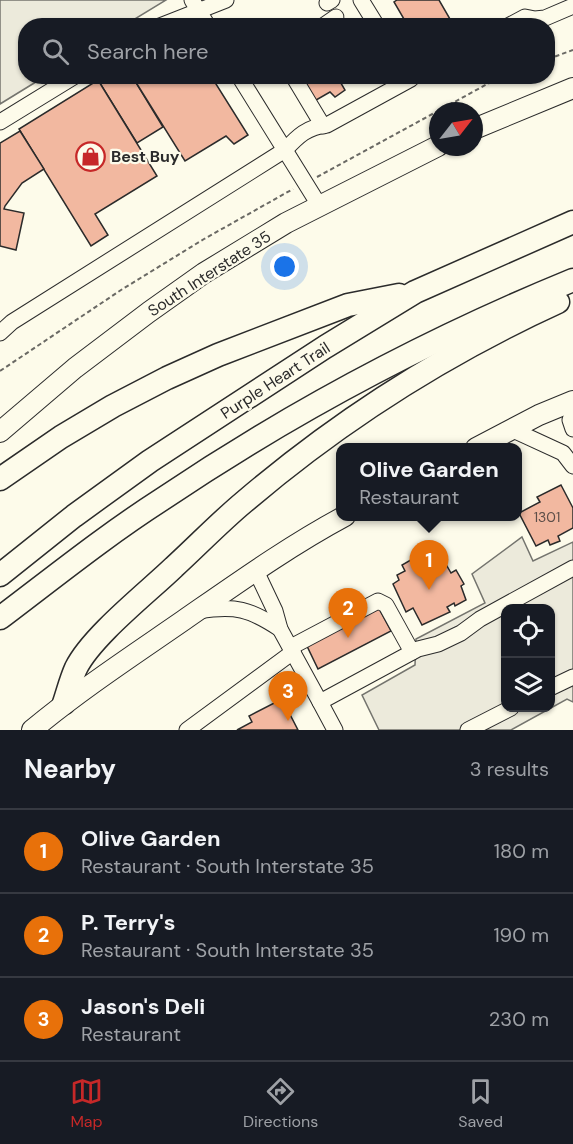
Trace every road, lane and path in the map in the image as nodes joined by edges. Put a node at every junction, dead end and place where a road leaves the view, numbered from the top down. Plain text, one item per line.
1 (226, 0) edge
2 (361, 0) edge
3 (195, 5) edge
4 (573, 6) edge
5 (555, 7) edge
6 (173, 18) edge
7 (372, 18) edge
8 (537, 18) edge
9 (573, 50) edge
10 (555, 56) edge
11 (62, 84) edge
12 (244, 84) edge
13 (298, 84) edge
14 (400, 84) edge
15 (487, 84) edge
16 (573, 88) edge
17 (0, 122) edge
18 (483, 125) edge
19 (323, 126) junction
20 (285, 150) junction
21 (429, 150) edge
22 (316, 177) dead end
23 (297, 187) dead end
24 (319, 205) junction
25 (573, 222) edge
26 (573, 280) edge
27 (415, 292) junction
28 (573, 295) edge
29 (0, 333) edge
30 (0, 371) edge
31 (573, 386) edge
32 (573, 401) edge
33 (551, 410) junction
34 (573, 411) edge
35 (511, 429) junction
36 (573, 429) edge
37 (0, 432) edge
38 (484, 443) edge
39 (573, 466) edge
40 (0, 479) edge
41 (337, 521) edge
42 (573, 568) edge
43 (256, 571) junction
44 (0, 575) edge
45 (196, 612) junction
46 (0, 618) edge
47 (280, 629) junction
48 (292, 650) junction
49 (412, 652) junction
50 (573, 677) edge
51 (555, 686) edge
52 (320, 702) junction
53 (64, 703) junction
54 (503, 712) edge
55 (32, 730) edge
56 (187, 730) edge
57 (335, 730) edge
58 (468, 730) edge

1 - 3 lane
2 - 7 lane
3 - 6 lane
4 - 5 lane
5 - 8 lane
9 - 10 path
11 - 17 lane
12 - 20 lane
13 - 19 lane
14 - 19 lane
15 - 22 path
16 - 18 main road
19 - 20 lane
20 - 24 lane
20 - 29 lane
21 - 24 main road, South Interstate 35
23 - 30 path
24 - 37 main road, South Interstate 35
25 - 27 highway, Purple Heart Trail
26 - 46 highway
27 - 40 highway
27 - 44 highway, Purple Heart Trail
28 - 53 highway
31 - 33 main road
32 - 33 main road
33 - 35 main road
34 - 36 lane
35 - 38 main road
35 - 39 lane
41 - 43 main road
42 - 49 lane
43 - 45 main road
43 - 47 lane
45 - 47 lane
45 - 53 main road
47 - 48 lane
48 - 49 lane
48 - 52 lane
48 - 56 lane
49 - 52 lane
50 - 51 lane
52 - 57 lane
53 - 55 main road
54 - 58 lane

